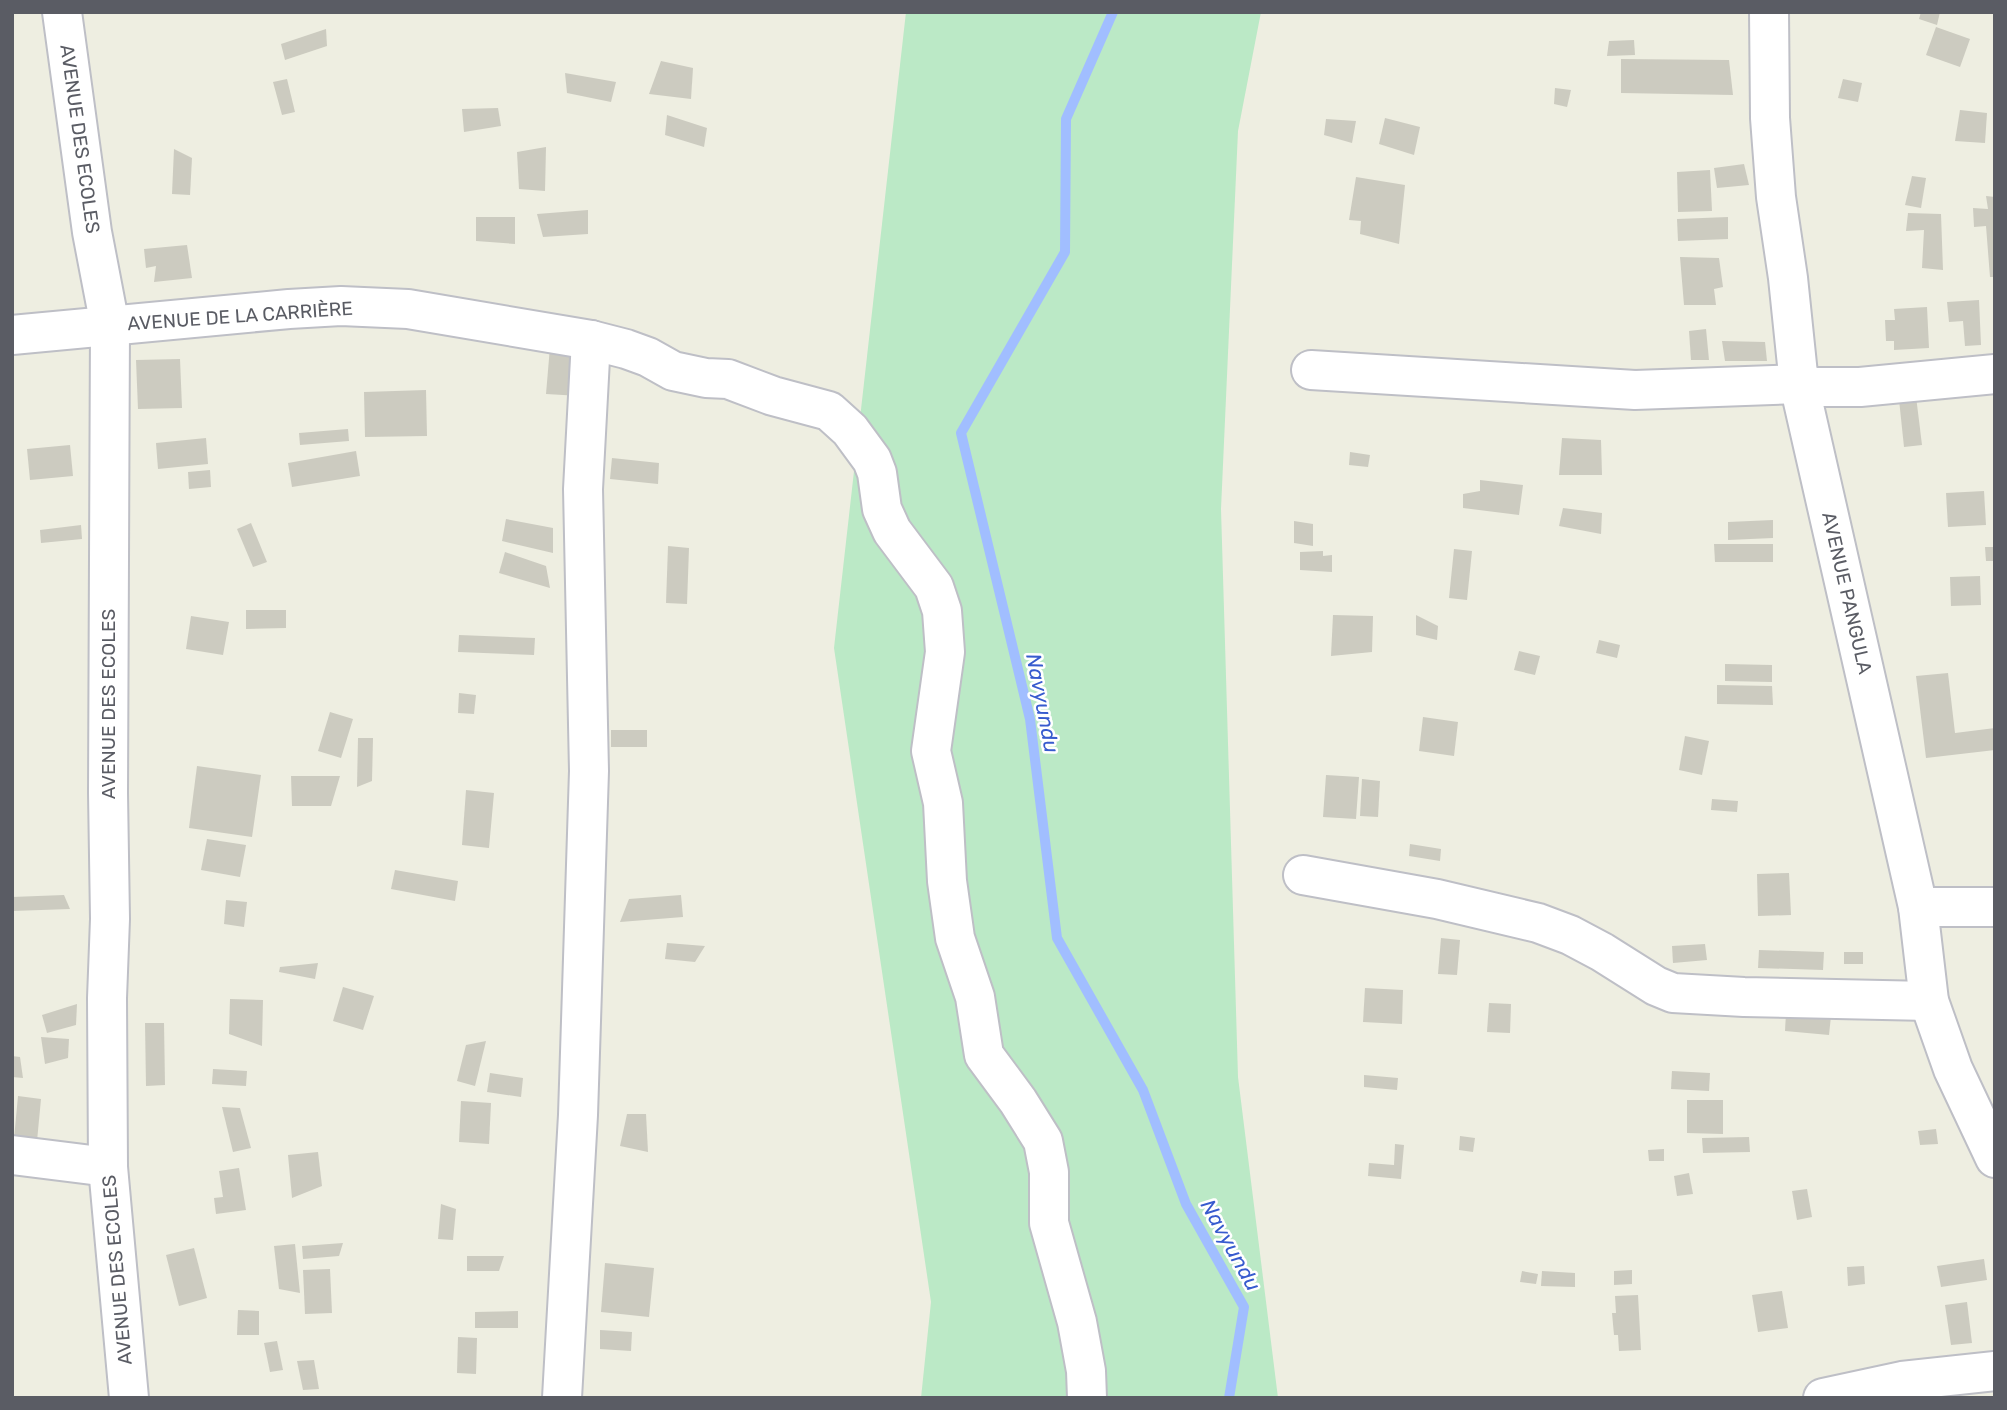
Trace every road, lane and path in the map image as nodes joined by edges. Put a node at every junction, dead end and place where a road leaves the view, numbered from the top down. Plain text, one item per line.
1 (62, 12) edge
2 (1769, 12) edge
3 (110, 326) junction
4 (12, 335) edge
5 (592, 340) junction
6 (1311, 370) dead end
7 (1995, 374) edge
8 (1799, 384) junction
9 (1303, 875) dead end
10 (1918, 907) junction
11 (1995, 907) edge
12 (1929, 1001) junction
13 (12, 1154) edge
14 (1995, 1158) edge
15 (108, 1167) junction
16 (1995, 1371) edge
17 (129, 1398) edge
18 (562, 1398) edge
19 (1087, 1398) edge
20 (1823, 1398) edge

1 - 3 street, AVENUE DES ECOLES
2 - 8 street, AVENUE PANGULA
3 - 4 street, AVENUE DE LA CARRIÈRE
3 - 5 street, AVENUE DE LA CARRIÈRE
3 - 15 street, AVENUE DES ECOLES
5 - 18 street
5 - 19 street, AVENUE DE LA CARRIÈRE
6 - 8 street
7 - 8 street
8 - 10 street, AVENUE PANGULA
9 - 12 street
10 - 11 street
10 - 12 street, AVENUE PANGULA
12 - 14 street, AVENUE PANGULA
13 - 15 street
15 - 17 street, AVENUE DES ECOLES
16 - 20 street

